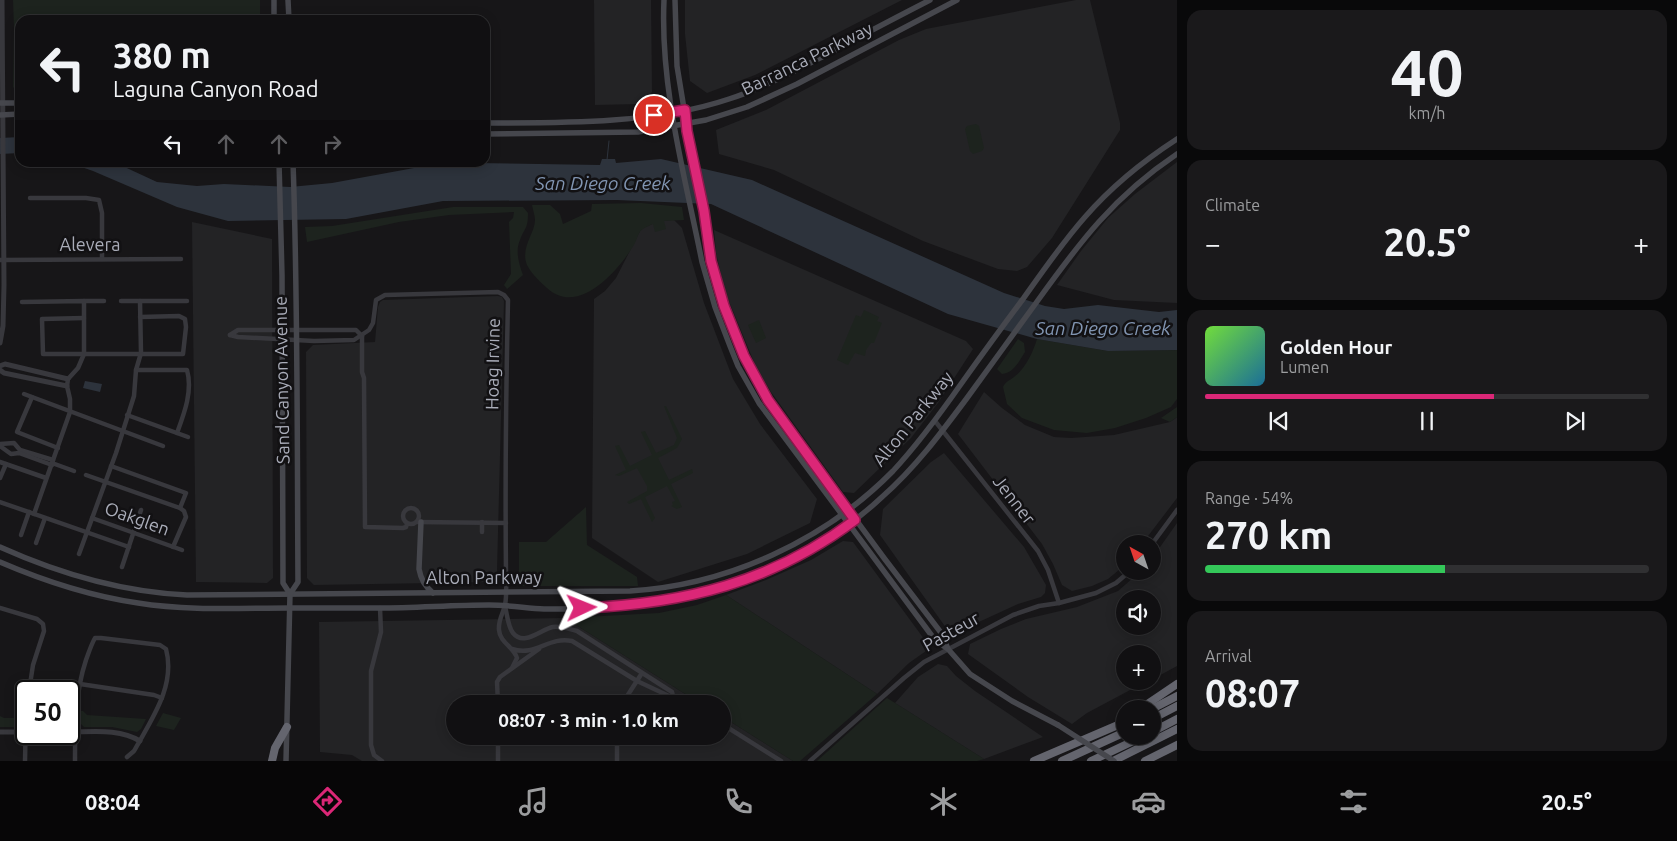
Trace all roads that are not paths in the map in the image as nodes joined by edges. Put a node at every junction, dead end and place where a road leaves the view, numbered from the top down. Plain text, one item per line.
1 (2, 0) edge
2 (274, 0) edge
3 (288, 0) edge
4 (664, 0) edge
5 (675, 0) edge
6 (930, 0) edge
7 (956, 0) edge
8 (274, 15) edge
9 (289, 15) edge
10 (2, 103) edge
11 (15, 103) edge
12 (685, 110) junction
13 (672, 113) junction
14 (15, 114) edge
15 (2, 115) edge
16 (490, 123) edge
17 (687, 124) junction
18 (674, 126) junction
19 (490, 134) edge
20 (1177, 139) edge
21 (1177, 154) edge
22 (279, 167) edge
23 (293, 167) edge
24 (30, 198) dead end
25 (181, 259) dead end
26 (2, 260) edge
27 (102, 260) junction
28 (84, 301) junction
29 (121, 301) dead end
30 (140, 301) junction
31 (187, 301) dead end
32 (22, 302) dead end
33 (104, 302) dead end
34 (140, 317) junction
35 (84, 318) junction
36 (282, 331) junction
37 (296, 331) junction
38 (362, 336) junction
39 (281, 338) junction
40 (297, 339) junction
41 (0, 343) edge
42 (141, 353) junction
43 (84, 354) junction
44 (0, 366) edge
45 (0, 370) edge
46 (136, 370) junction
47 (39, 371) junction
48 (68, 379) junction
49 (37, 380) junction
50 (67, 386) junction
51 (24, 394) dead end
52 (32, 397) junction
53 (70, 412) junction
54 (127, 415) junction
55 (935, 421) junction
56 (942, 430) junction
57 (123, 431) junction
58 (177, 433) junction
59 (188, 438) dead end
60 (0, 445) edge
61 (163, 446) dead end
62 (58, 448) junction
63 (20, 451) junction
64 (0, 462) edge
65 (52, 462) junction
66 (6, 464) junction
67 (111, 466) junction
68 (74, 471) dead end
69 (86, 475) dead end
70 (0, 478) edge
71 (46, 478) junction
72 (105, 482) junction
73 (0, 502) edge
74 (180, 508) junction
75 (848, 509) junction
76 (141, 510) dead end
77 (1177, 510) edge
78 (31, 513) junction
79 (841, 515) junction
80 (45, 518) junction
81 (92, 518) junction
82 (855, 520) junction
83 (419, 522) junction
84 (482, 522) junction
85 (506, 522) junction
86 (407, 524) junction
87 (848, 525) junction
88 (482, 532) dead end
89 (86, 533) junction
90 (134, 533) junction
91 (21, 535) dead end
92 (1159, 535) edge
93 (36, 543) dead end
94 (0, 547) edge
95 (129, 547) junction
96 (173, 547) junction
97 (182, 550) dead end
98 (79, 554) dead end
99 (0, 562) edge
100 (122, 566) dead end
101 (1118, 580) edge
102 (433, 593) junction
103 (506, 593) junction
104 (290, 594) junction
105 (1059, 603) junction
106 (505, 606) junction
107 (0, 608) edge
108 (289, 608) junction
109 (380, 608) junction
110 (542, 646) junction
111 (511, 648) junction
112 (948, 650) junction
113 (512, 668) junction
114 (642, 673) junction
115 (30, 680) edge
116 (637, 681) junction
117 (80, 684) joint
118 (1177, 684) edge
119 (498, 695) edge
120 (628, 695) edge
121 (667, 695) edge
122 (673, 695) edge
123 (1177, 696) edge
124 (162, 698) junction
125 (1153, 700) edge
126 (1161, 704) edge
127 (1177, 706) edge
128 (1161, 714) edge
129 (1177, 719) edge
130 (1116, 726) edge
131 (287, 727) junction
132 (1161, 727) edge
133 (1177, 729) edge
134 (731, 730) edge
135 (0, 732) edge
136 (15, 732) edge
137 (80, 732) edge
138 (1116, 736) edge
139 (140, 740) junction
140 (26, 745) edge
141 (73, 745) edge
142 (498, 745) edge
143 (617, 745) edge
144 (1125, 745) edge
145 (1177, 745) edge
146 (127, 757) dead end
147 (25, 761) edge
148 (75, 761) edge
149 (272, 761) edge
150 (286, 761) edge
151 (382, 761) edge
152 (498, 761) edge
153 (617, 761) edge
154 (781, 761) edge
155 (810, 761) edge
156 (1034, 761) edge
157 (1062, 761) edge
158 (1091, 761) edge
159 (1113, 761) edge
160 (1145, 761) edge

1 - 10 street
2 - 8 main road
3 - 9 main road
4 - 13 main road
5 - 12 main road
6 - 12 main road, Barranca Parkway
7 - 17 main road, Barranca Parkway
10 - 11 main road
10 - 15 street
12 - 13 main road, Barranca Parkway
12 - 17 main road
13 - 16 main road, Barranca Parkway
13 - 18 main road
14 - 15 main road
15 - 26 street
17 - 18 main road, Barranca Parkway
17 - 75 main road
18 - 19 main road, Barranca Parkway
18 - 79 main road
20 - 55 main road, Alton Parkway
21 - 56 main road, Alton Parkway
22 - 36 main road, Sand Canyon Avenue
23 - 37 main road, Sand Canyon Avenue
24 - 27 street
25 - 27 street, Alevera
26 - 27 street, Alevera
26 - 41 street
28 - 32 street
28 - 33 street
28 - 35 street
29 - 30 street
30 - 31 street
30 - 34 street, Oakglen
34 - 42 street, Oakglen
34 - 42 street
35 - 43 street
35 - 43 street
36 - 37 street
36 - 39 main road, Sand Canyon Avenue
36 - 39 street
37 - 38 street
37 - 40 main road, Sand Canyon Avenue
38 - 40 street
38 - 85 street, Hoag Irvine
38 - 86 street
39 - 40 street
39 - 104 main road, Sand Canyon Avenue
40 - 104 main road, Sand Canyon Avenue
42 - 43 street
42 - 46 street, Oakglen
43 - 48 street
44 - 47 street
45 - 49 street
46 - 54 street, Oakglen
46 - 58 street
47 - 48 street
47 - 49 street
48 - 50 street
49 - 50 street
50 - 53 street
51 - 52 street
52 - 53 street
52 - 62 street
53 - 57 street
53 - 62 street
54 - 57 street, Oakglen
54 - 58 street
55 - 56 street, Jenner
55 - 75 main road, Alton Parkway
56 - 82 main road, Alton Parkway
56 - 105 street, Jenner
57 - 61 street
57 - 67 street, Oakglen
58 - 59 street
60 - 63 street
60 - 63 street
62 - 65 street
63 - 65 street
64 - 66 street
65 - 68 street
65 - 71 street
66 - 70 street
66 - 71 street
67 - 72 street, Oakglen
67 - 74 street
69 - 72 street, Oakglen
71 - 78 street
72 - 74 street, Oakglen
72 - 81 street, Oakglen
73 - 78 street, Oakglen
74 - 96 street, Oakglen
75 - 79 main road, Alton Parkway
75 - 82 main road
76 - 90 street
77 - 92 street
78 - 80 street, Oakglen
78 - 91 street
79 - 87 main road
79 - 103 main road, Alton Parkway
80 - 89 street, Oakglen
80 - 93 street
81 - 89 street, Oakglen
81 - 90 street, Oakglen
82 - 87 main road, Alton Parkway
82 - 112 main road
83 - 84 street
83 - 86 street
83 - 86 street
83 - 102 main road
84 - 85 street
84 - 88 street
85 - 103 street, Hoag Irvine
87 - 106 main road, Alton Parkway
87 - 112 main road
89 - 95 street, Oakglen
89 - 98 street, Oakglen
90 - 95 street
90 - 96 street, Oakglen
94 - 104 main road, Alton Parkway
95 - 100 street
96 - 97 street, Oakglen
99 - 108 main road, Alton Parkway
101 - 105 street, Pasteur
102 - 103 main road, Alton Parkway
102 - 104 main road, Alton Parkway
103 - 106 street, Hoag Irvine
104 - 108 main road, Sand Canyon Avenue
105 - 112 street, Pasteur
106 - 109 main road, Alton Parkway
106 - 111 street
106 - 114 street
107 - 115 street
108 - 109 main road, Alton Parkway
108 - 131 main road, Sand Canyon Avenue
109 - 151 street
110 - 111 street
110 - 113 street
110 - 116 street
111 - 113 street
112 - 155 street, Pasteur
112 - 159 main road, bridge
113 - 119 street
114 - 116 street
114 - 122 street
116 - 120 street
116 - 121 street
117 - 124 street
117 - 124 street
118 - 125 highway
123 - 126 highway
124 - 139 street
127 - 128 highway
129 - 132 highway
130 - 156 highway
131 - 149 highway
131 - 150 main road, Sand Canyon Avenue
133 - 159 highway
134 - 154 street
135 - 136 street
137 - 139 street
138 - 157 highway
139 - 146 street
140 - 147 street
141 - 148 street
142 - 152 street
143 - 153 street
144 - 158 highway
145 - 160 highway

